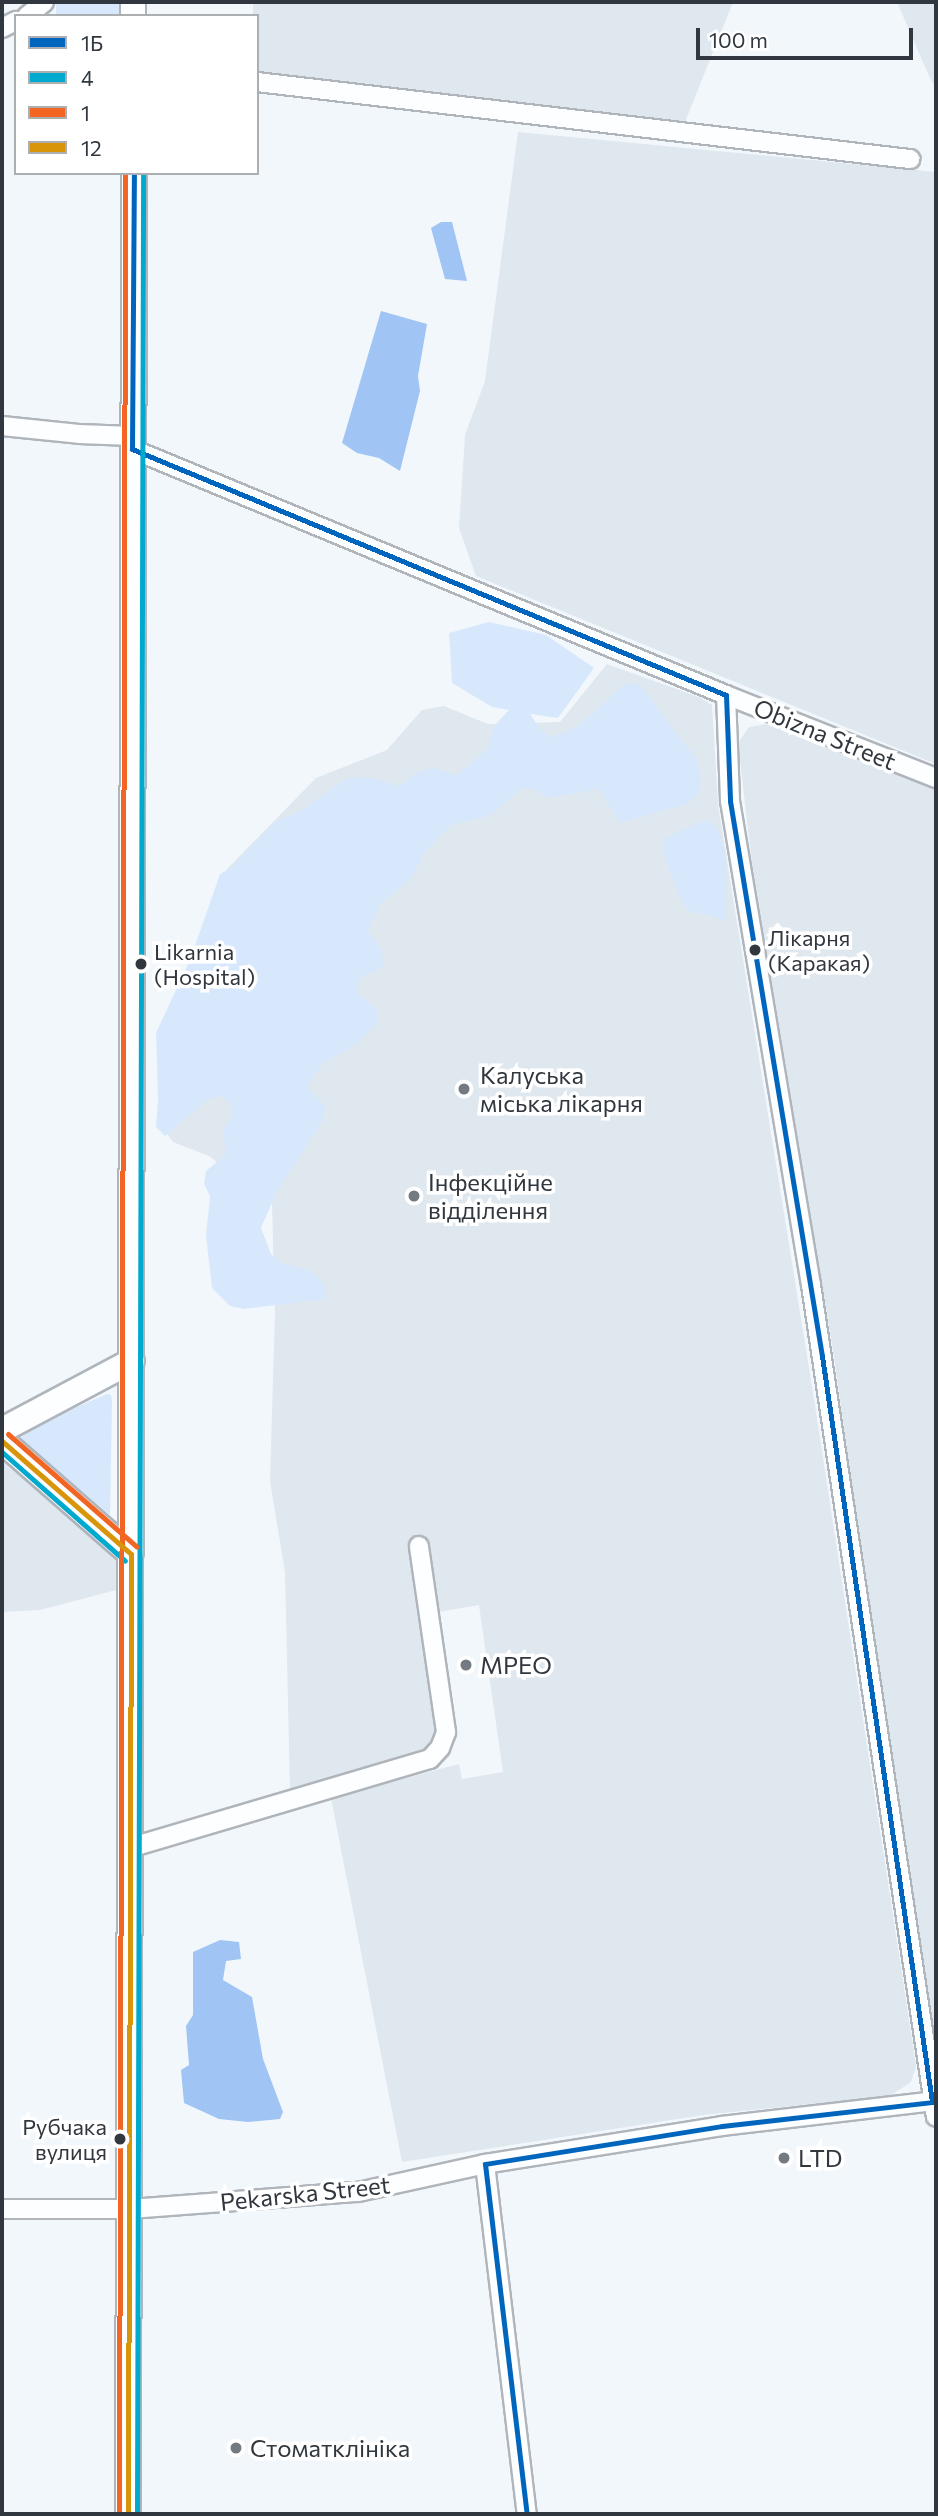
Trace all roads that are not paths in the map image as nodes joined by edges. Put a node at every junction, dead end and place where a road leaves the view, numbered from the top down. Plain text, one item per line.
1 (44, 2) edge
2 (29, 14) edge
3 (259, 82) edge
4 (910, 159) dead end
5 (134, 175) edge
6 (2, 426) edge
7 (132, 442) junction
8 (726, 695) junction
9 (936, 778) edge
10 (132, 1361) junction
11 (2, 1430) edge
12 (2, 1441) edge
13 (419, 1546) dead end
14 (131, 1554) junction
15 (129, 1847) junction
16 (935, 2107) edge
17 (485, 2164) junction
18 (2, 2209) edge
19 (130, 2209) junction
20 (128, 2514) edge
21 (527, 2514) edge

1 - 2 street
3 - 4 street
5 - 7 main road
6 - 7 street, Obizna Street
7 - 8 street, Obizna Street
7 - 10 main road
8 - 9 street, Obizna Street
8 - 16 street
10 - 11 main road
10 - 14 main road
12 - 14 main road
13 - 15 street
14 - 15 main road
15 - 19 main road
16 - 17 street, Pekarska Street
17 - 19 street, Pekarska Street
17 - 21 street
18 - 19 street, Pekarska Street
19 - 20 main road

